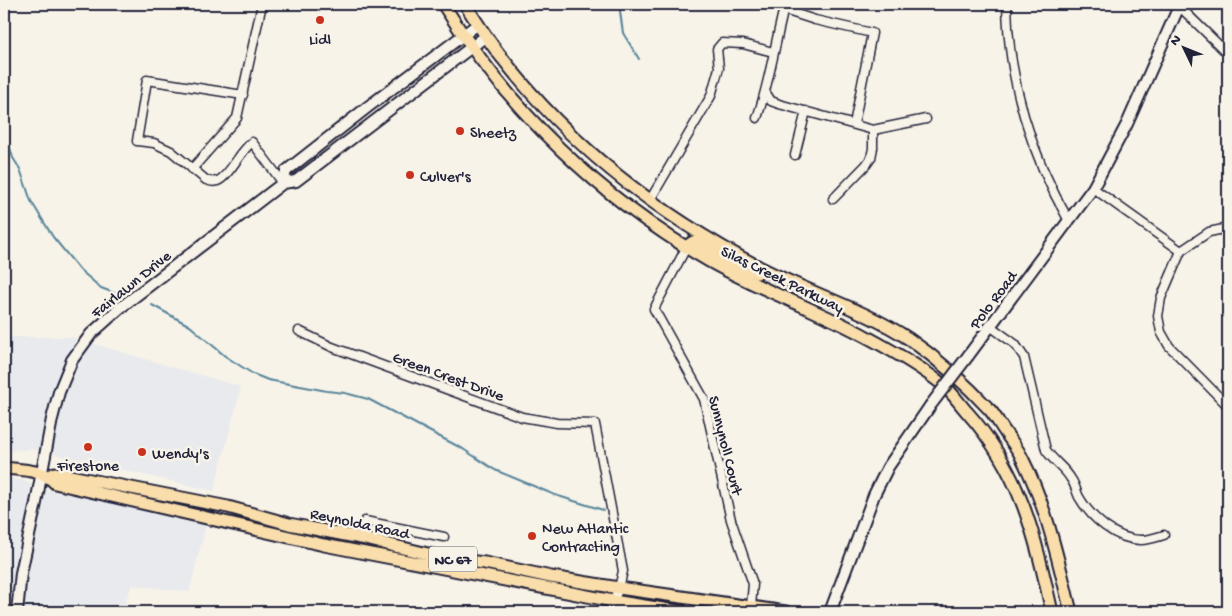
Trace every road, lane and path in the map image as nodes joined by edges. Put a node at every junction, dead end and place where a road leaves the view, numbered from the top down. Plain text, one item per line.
1 (262, 4) edge
2 (442, 4) edge
3 (465, 4) edge
4 (1007, 4) edge
5 (1179, 5) edge
6 (784, 7) edge
7 (478, 24) junction
8 (462, 34) junction
9 (486, 36) junction
10 (471, 48) junction
11 (774, 52) junction
12 (1228, 54) edge
13 (766, 93) junction
14 (243, 94) junction
15 (806, 111) junction
16 (758, 118) dead end
17 (926, 119) dead end
18 (854, 124) junction
19 (873, 130) junction
20 (795, 155) dead end
21 (192, 169) junction
22 (282, 183) junction
23 (1093, 188) junction
24 (832, 199) dead end
25 (650, 200) junction
26 (1069, 221) junction
27 (1228, 228) edge
28 (686, 246) junction
29 (1181, 251) junction
30 (802, 286) junction
31 (990, 326) junction
32 (299, 331) dead end
33 (1228, 406) edge
34 (4, 468) edge
35 (45, 474) junction
36 (1164, 535) dead end
37 (444, 537) dead end
38 (361, 538) junction
39 (619, 588) junction
40 (613, 601) junction
41 (751, 606) junction
42 (17, 612) edge
43 (682, 612) edge
44 (786, 612) edge
45 (830, 612) edge
46 (1052, 612) edge
47 (1071, 612) edge

1 - 14 street
2 - 8 main road, Silas Creek Parkway
3 - 7 main road, Silas Creek Parkway
4 - 26 street
5 - 12 street
5 - 23 main road, Polo Road
6 - 11 street
6 - 18 street
7 - 8 main road, Fairlawn Drive
7 - 9 main road, Silas Creek Parkway
8 - 10 main road, Silas Creek Parkway
8 - 22 main road, Fairlawn Drive
9 - 10 main road, Fairlawn Drive
9 - 25 main road, Silas Creek Parkway
10 - 22 main road, Fairlawn Drive
10 - 28 main road, Silas Creek Parkway
11 - 13 street
11 - 25 street
13 - 15 street
13 - 16 street
14 - 21 street
14 - 21 street
15 - 18 street
15 - 20 street
17 - 19 street
18 - 19 street
19 - 24 street
21 - 22 street
22 - 35 main road, Fairlawn Drive
23 - 26 main road, Polo Road
23 - 29 street
25 - 30 main road, Silas Creek Parkway
26 - 31 main road, Polo Road
27 - 29 street
28 - 30 main road
28 - 41 street, Sunnynoll Court
28 - 46 main road, Silas Creek Parkway
29 - 33 street
30 - 47 main road, Silas Creek Parkway
31 - 36 street
31 - 45 main road, Polo Road, bridge
32 - 39 street, Green Crest Drive
34 - 35 main road, Reynolda Road / NC 67
35 - 38 main road, Reynolda Road / NC 67
35 - 40 main road, Reynolda Road / NC 67
35 - 42 main road, Fairlawn Drive
37 - 38 street
38 - 39 main road, Reynolda Road / NC 67
39 - 40 street
39 - 41 main road, Reynolda Road / NC 67
40 - 43 main road, Reynolda Road / NC 67
41 - 44 main road, Reynolda Road / NC 67

